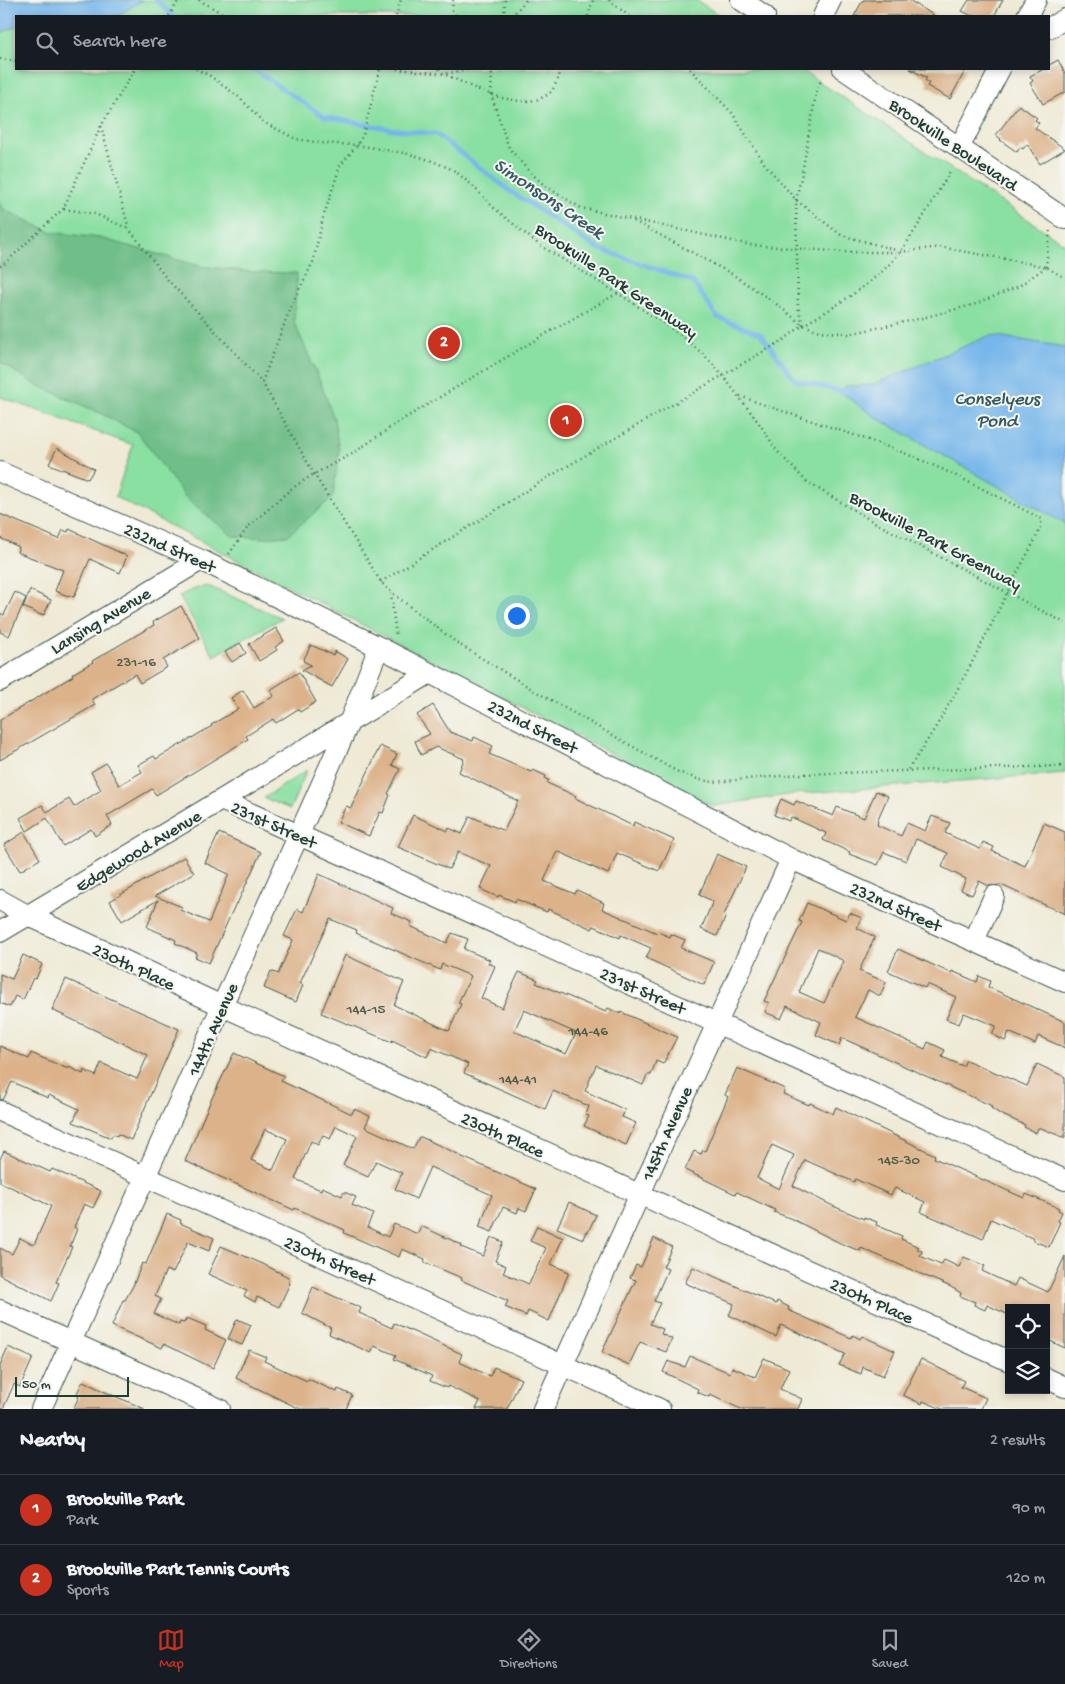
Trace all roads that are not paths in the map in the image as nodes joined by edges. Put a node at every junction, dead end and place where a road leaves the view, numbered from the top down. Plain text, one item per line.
1 (741, 0) edge
2 (831, 0) edge
3 (1036, 0) edge
4 (764, 15) edge
5 (824, 15) edge
6 (1028, 15) edge
7 (1065, 19) edge
8 (1050, 27) edge
9 (844, 70) edge
10 (999, 70) edge
11 (959, 148) junction
12 (1058, 214) edge
13 (0, 472) edge
14 (210, 564) junction
15 (387, 643) junction
16 (430, 674) junction
17 (3, 677) edge
18 (349, 722) junction
19 (221, 800) junction
20 (299, 835) junction
21 (791, 859) junction
22 (994, 896) dead end
23 (0, 900) edge
24 (27, 915) junction
25 (0, 932) edge
26 (974, 941) junction
27 (1065, 982) edge
28 (222, 1006) junction
29 (716, 1023) junction
30 (0, 1111) edge
31 (146, 1177) junction
32 (1065, 1180) edge
33 (638, 1194) junction
34 (0, 1310) edge
35 (71, 1342) junction
36 (1005, 1359) edge
37 (563, 1365) junction
38 (1050, 1380) edge
39 (1065, 1386) edge
40 (41, 1409) edge
41 (220, 1409) edge
42 (543, 1409) edge
43 (660, 1409) edge

1 - 4 street
2 - 5 street
3 - 6 street
7 - 8 street
9 - 11 street, Brookville Boulevard
10 - 11 street
11 - 12 street, Brookville Boulevard
13 - 14 street, 232nd Street
14 - 15 street, 232nd Street
14 - 17 street, Lansing Avenue
15 - 16 street, 232nd Street
15 - 18 street, 144th Avenue
16 - 18 street, Edgewood Avenue
16 - 21 street, 232nd Street
18 - 19 street, Edgewood Avenue
18 - 20 street, 144th Avenue
19 - 20 street, 231st Street
19 - 24 street, Edgewood Avenue
20 - 28 street, 144th Avenue
20 - 29 street, 231st Street
21 - 26 street, 232nd Street
21 - 29 street, 145th Avenue
22 - 26 street
23 - 24 street, 230th Place
24 - 25 street, Edgewood Avenue
24 - 28 street, 230th Place
26 - 27 street, 232nd Street
28 - 31 street, 144th Avenue
28 - 33 street, 230th Place
29 - 32 street, 231st Street
29 - 33 street, 145th Avenue
30 - 31 street, 230th Street
31 - 35 street, 144th Avenue
31 - 37 street, 230th Street
33 - 36 street, 230th Place
33 - 37 street, 145th Avenue
34 - 35 street
35 - 40 street, 144th Avenue
35 - 41 street
37 - 42 street, 145th Avenue
37 - 43 street, 230th Street
38 - 39 street

